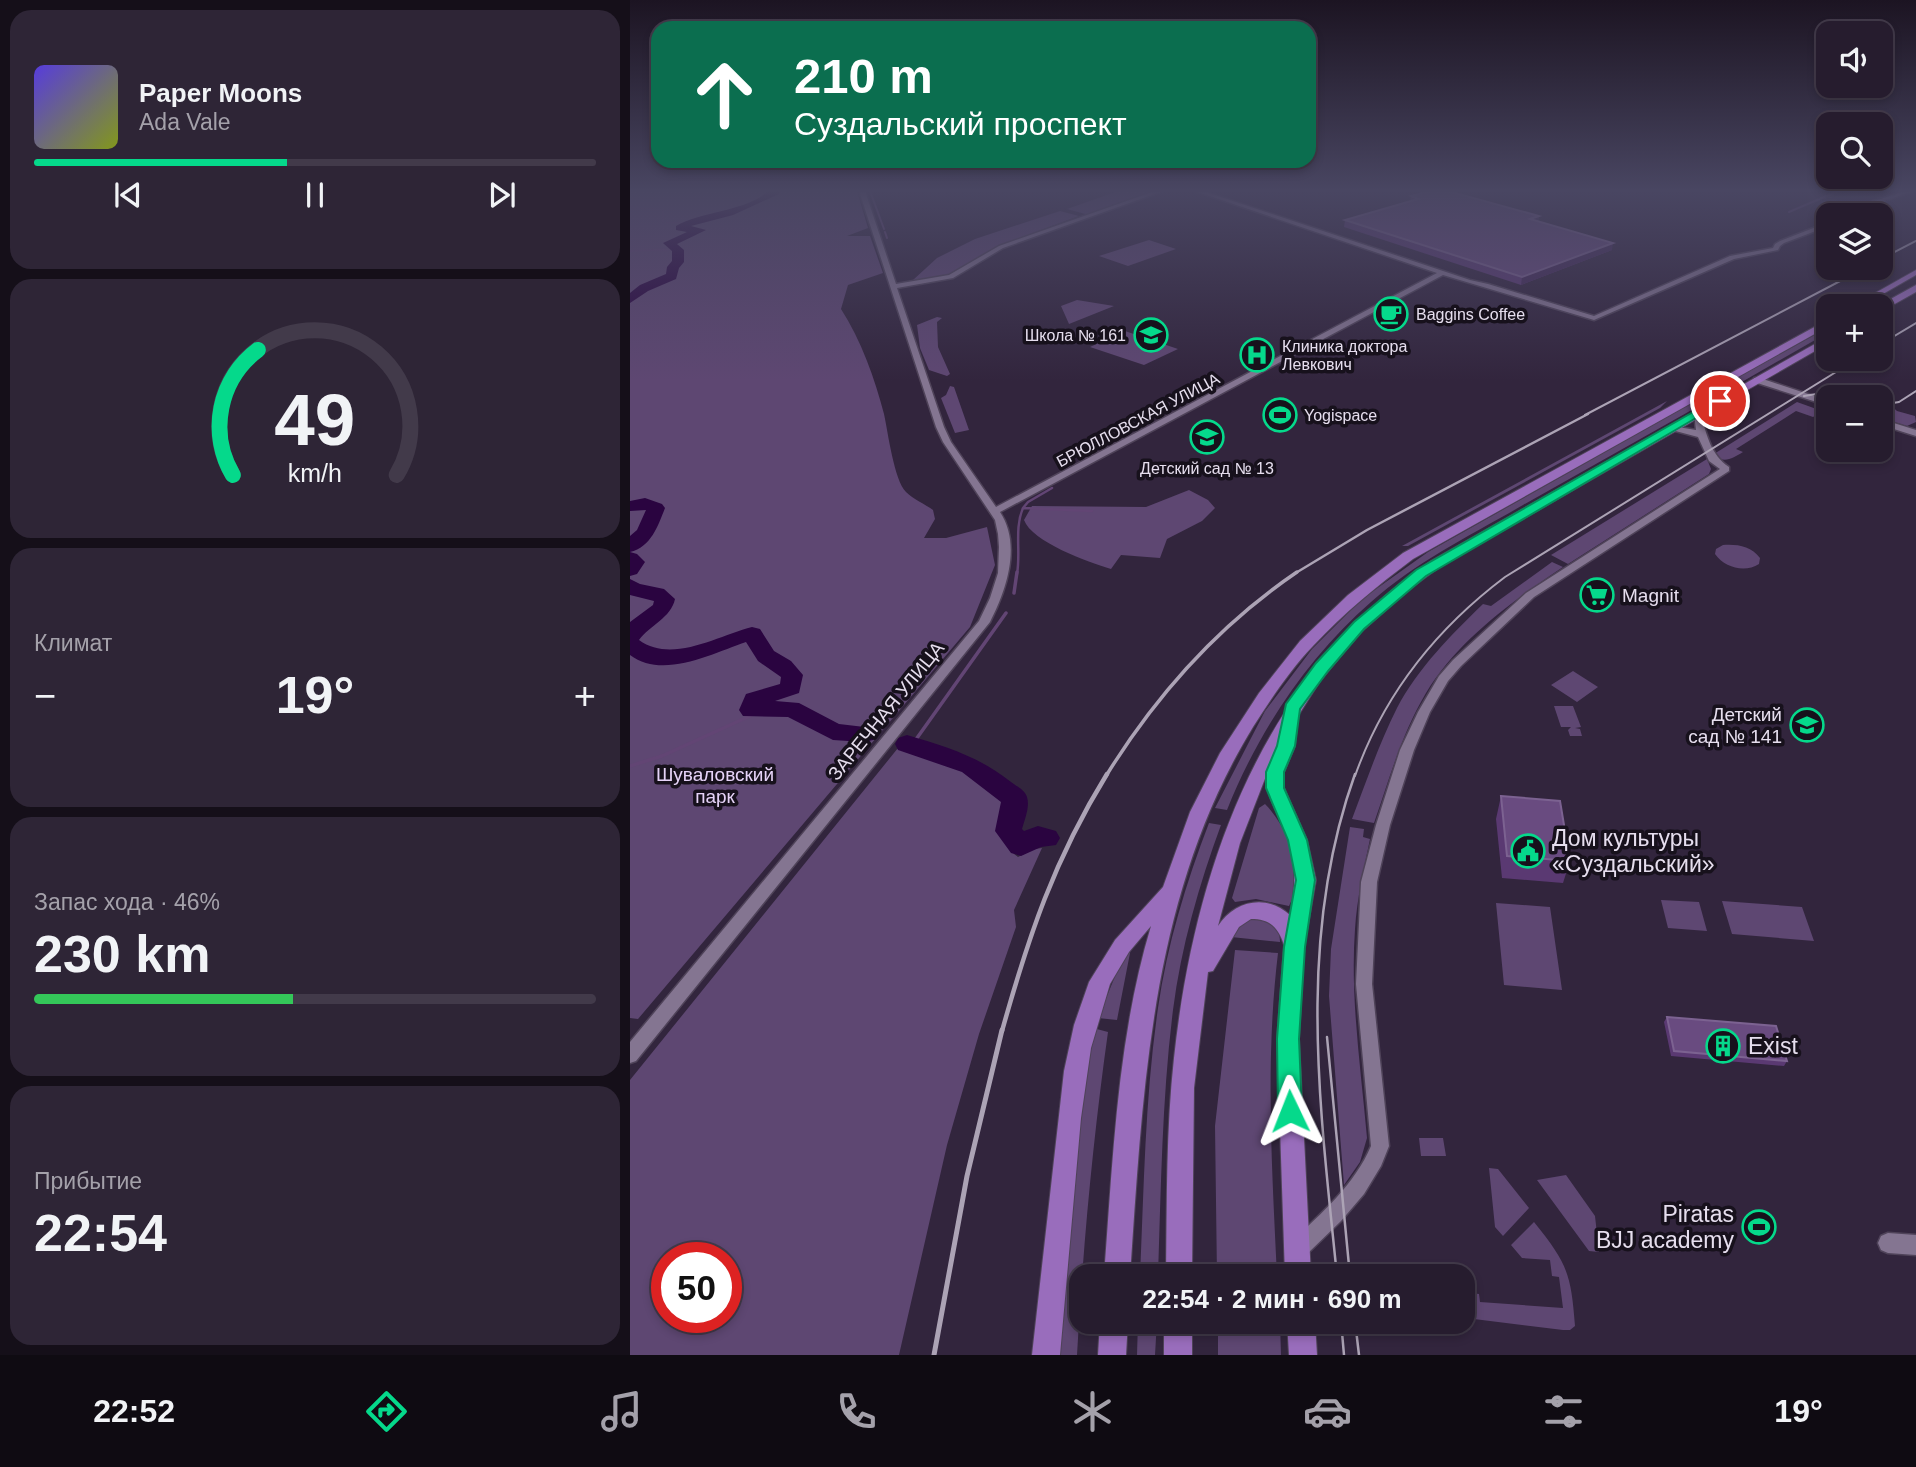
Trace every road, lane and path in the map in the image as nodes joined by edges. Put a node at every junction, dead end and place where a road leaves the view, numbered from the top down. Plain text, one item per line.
1 (884, 254) edge
2 (989, 254) edge
3 (1386, 254) edge
4 (1747, 254) edge
5 (1442, 273) junction
6 (1915, 274) edge
7 (895, 286) junction
8 (1916, 288) edge
9 (1878, 294) edge
10 (1893, 302) edge
11 (1816, 329) edge
12 (1816, 346) edge
13 (1757, 380) junction
14 (1816, 400) edge
15 (1697, 415) junction
16 (1893, 426) edge
17 (1672, 429) junction
18 (1916, 433) edge
19 (1702, 435) junction
20 (995, 512) junction
21 (1292, 708) junction
22 (1169, 891) junction
23 (1294, 947) junction
24 (1197, 980) junction
25 (630, 1055) edge
26 (1377, 1156) joint
27 (1888, 1243) dead end
28 (1916, 1245) edge
29 (1296, 1250) junction
30 (1118, 1264) edge
31 (1179, 1264) edge
32 (1297, 1264) edge
33 (1113, 1334) edge
34 (1178, 1334) edge
35 (1302, 1334) edge
36 (1046, 1355) edge
37 (1112, 1355) edge
38 (1178, 1355) edge
39 (1303, 1355) edge

1 - 7 street, ЗАРЕЧНАЯ УЛИЦА
2 - 7 street
3 - 5 street
4 - 5 street
5 - 20 street, БРЮЛЛОВСКАЯ УЛИЦА
6 - 9 main road
7 - 20 street, ЗАРЕЧНАЯ УЛИЦА
8 - 10 main road
11 - 22 main road
12 - 13 main road
13 - 14 street
13 - 15 main road
15 - 17 main road
15 - 19 street
16 - 18 street
17 - 19 street
17 - 21 main road
19 - 26 street
20 - 25 street, ЗАРЕЧНАЯ УЛИЦА
21 - 23 main road
21 - 24 main road
22 - 30 main road
22 - 36 main road
23 - 24 main road
23 - 29 main road
24 - 31 main road
26 - 29 street
27 - 28 street
29 - 32 main road
33 - 37 main road
34 - 38 main road
35 - 39 main road

